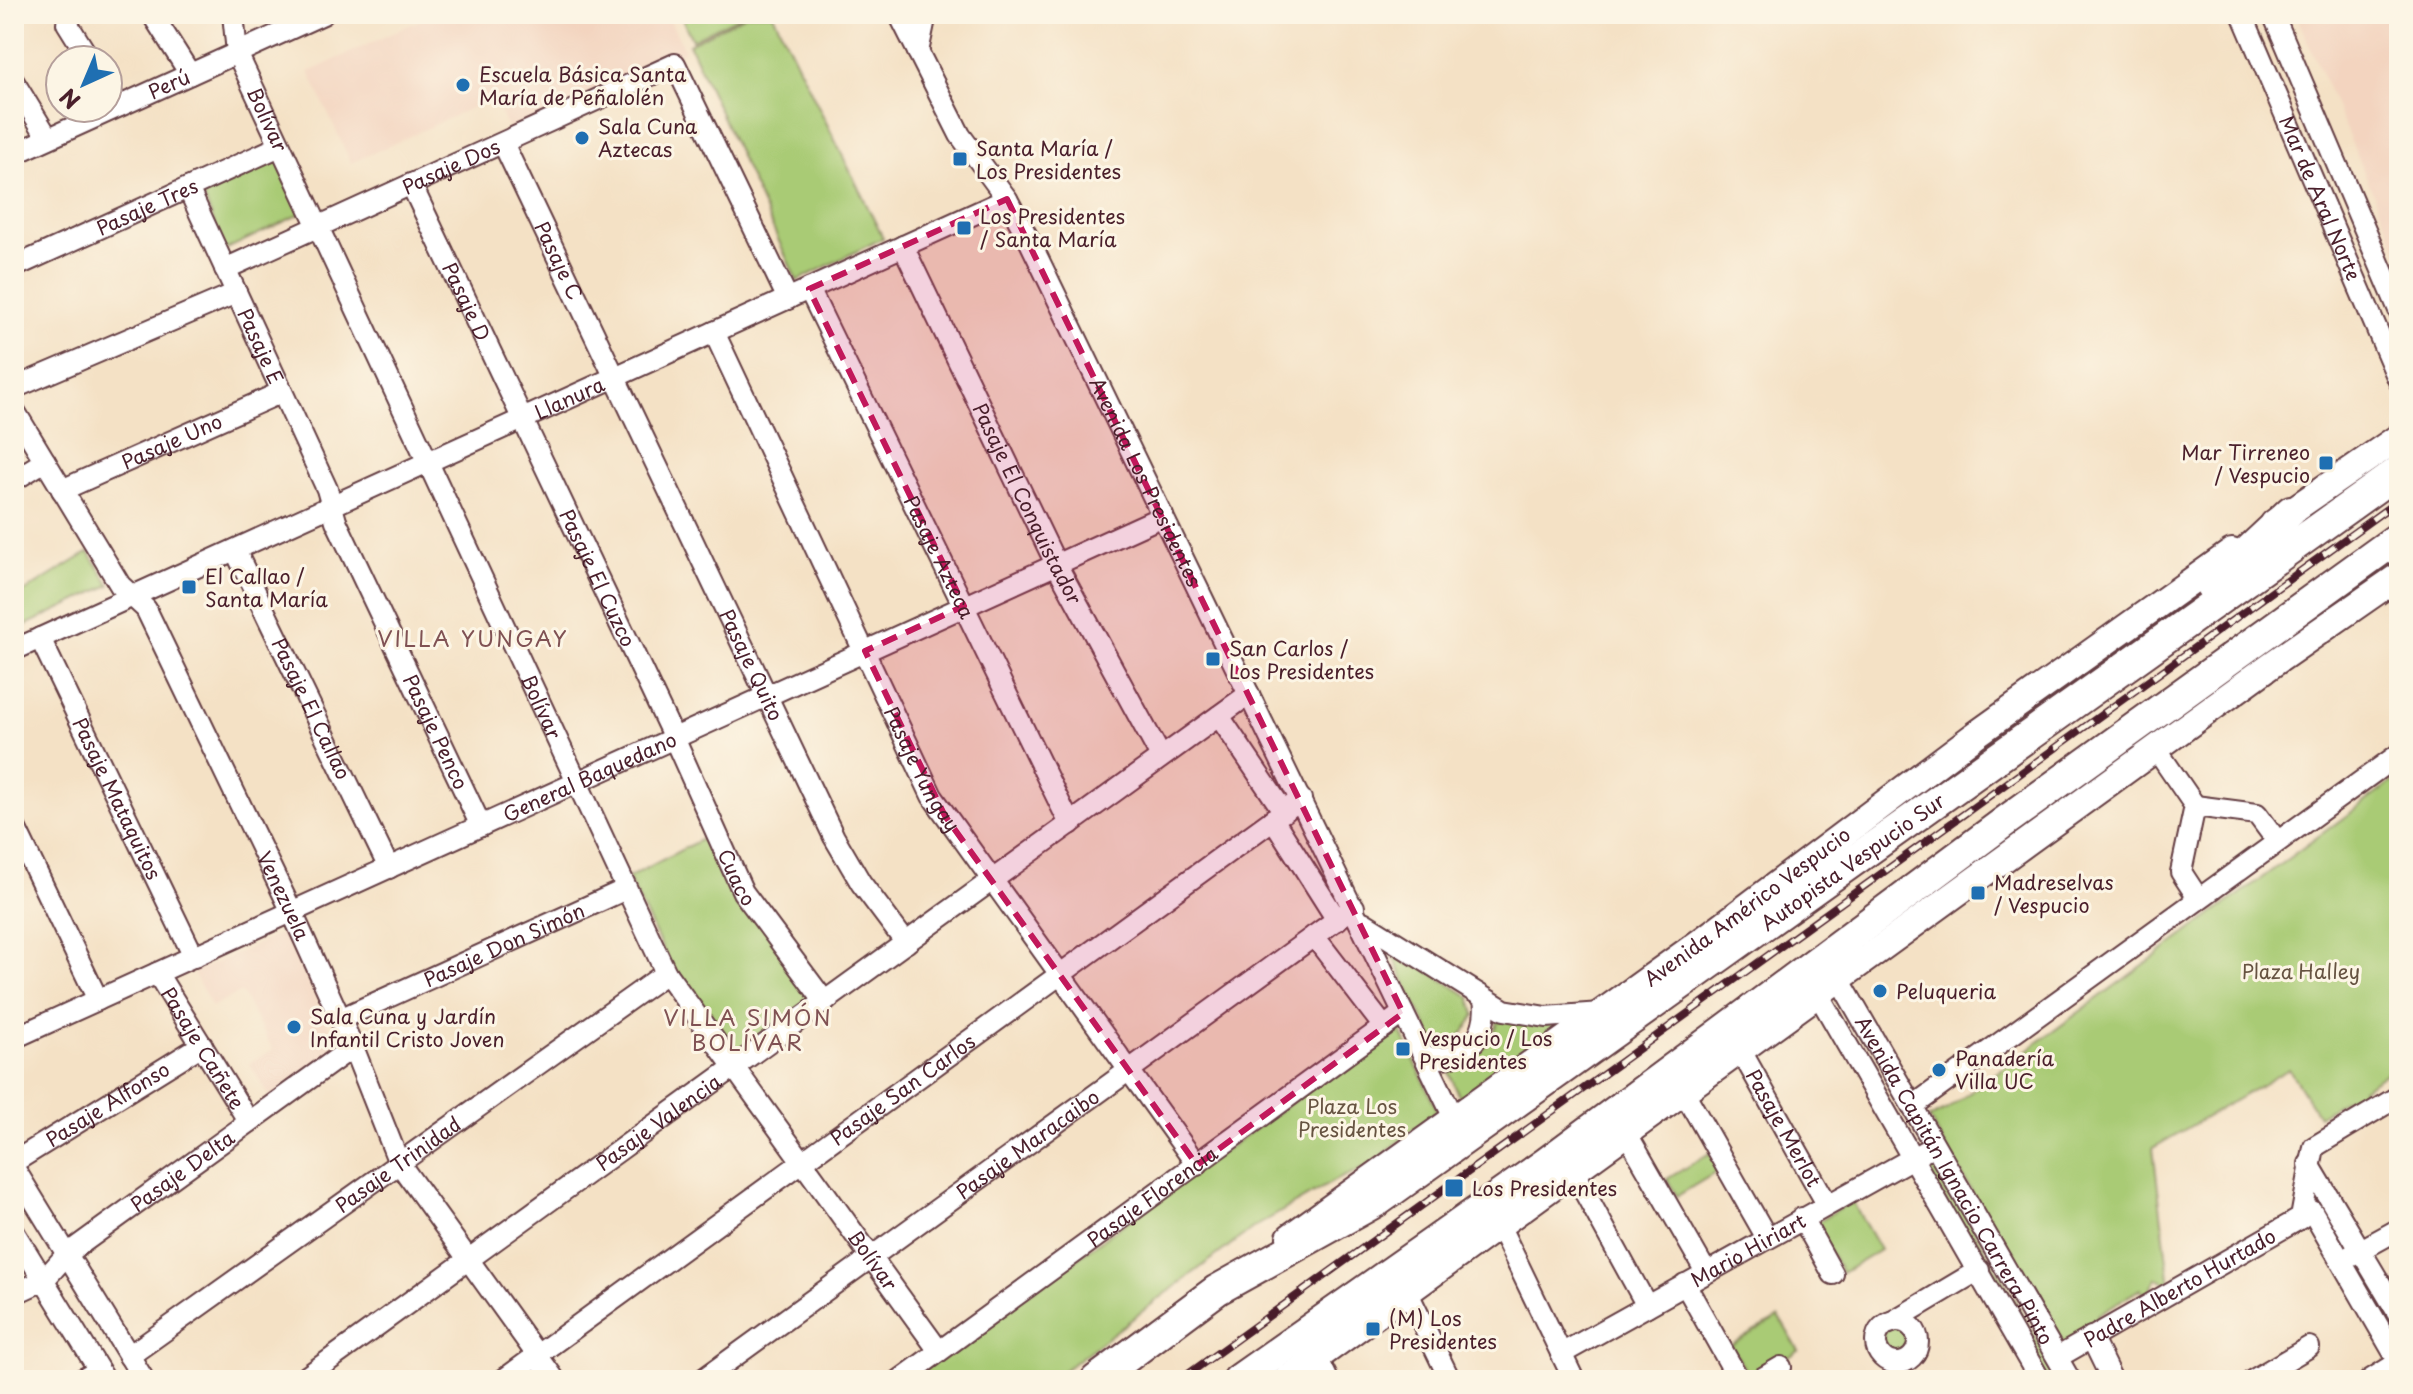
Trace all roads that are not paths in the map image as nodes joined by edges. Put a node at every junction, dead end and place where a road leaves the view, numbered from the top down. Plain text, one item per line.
1 (152, 14) edge
2 (233, 14) edge
3 (323, 14) edge
4 (899, 14) edge
5 (926, 14) edge
6 (2242, 14) edge
7 (2273, 14) edge
8 (67, 23) dead end
9 (80, 44) edge
10 (918, 52) junction
11 (237, 53) junction
12 (190, 74) junction
13 (14, 82) edge
14 (124, 94) edge
15 (2316, 116) junction
16 (71, 124) edge
17 (2291, 128) junction
18 (48, 138) junction
19 (503, 143) junction
20 (280, 146) junction
21 (14, 154) edge
22 (411, 184) junction
23 (188, 188) junction
24 (1007, 199) junction
25 (318, 227) junction
26 (903, 246) junction
27 (14, 267) edge
28 (225, 269) junction
29 (809, 289) junction
30 (236, 293) junction
31 (788, 299) junction
32 (2364, 300) junction
33 (2395, 301) edge
34 (714, 332) junction
35 (614, 378) junction
36 (2399, 381) edge
37 (14, 388) edge
38 (282, 392) junction
39 (14, 410) edge
40 (522, 420) junction
41 (2399, 437) edge
42 (45, 461) junction
43 (427, 463) junction
44 (2399, 471) edge
45 (14, 480) edge
46 (62, 490) junction
47 (332, 506) junction
48 (2291, 511) junction
49 (1163, 516) junction
50 (2399, 537) edge
51 (235, 550) junction
52 (1056, 564) junction
53 (2399, 576) edge
54 (132, 597) junction
55 (964, 606) junction
56 (40, 638) junction
57 (14, 650) edge
58 (865, 651) junction
59 (2124, 669) junction
60 (1249, 694) junction
61 (767, 696) junction
62 (1219, 716) junction
63 (674, 738) junction
64 (2156, 749) junction
65 (2399, 754) edge
66 (1161, 757) junction
67 (576, 782) junction
68 (1301, 799) junction
69 (2195, 806) junction
70 (1278, 815) junction
71 (1070, 824) junction
72 (14, 825) edge
73 (481, 826) junction
74 (2277, 841) junction
75 (389, 868) junction
76 (991, 881) junction
77 (624, 890) junction
78 (2198, 898) junction
79 (292, 912) junction
80 (1356, 913) junction
81 (1337, 920) junction
82 (1314, 936) junction
83 (906, 943) junction
84 (194, 957) junction
85 (157, 973) junction
86 (666, 973) junction
87 (1060, 975) junction
88 (1828, 986) junction
89 (1484, 999) junction
90 (98, 1000) junction
91 (825, 1002) junction
92 (1403, 1013) junction
93 (1601, 1013) junction
94 (340, 1019) junction
95 (1384, 1027) junction
96 (14, 1038) edge
97 (202, 1045) junction
98 (353, 1047) junction
99 (1741, 1051) junction
100 (1424, 1056) junction
101 (733, 1068) junction
102 (1129, 1070) junction
103 (1684, 1092) junction
104 (2399, 1096) edge
105 (1913, 1106) junction
106 (1454, 1118) junction
107 (249, 1122) junction
108 (1627, 1134) junction
109 (1935, 1145) junction
110 (1914, 1157) junction
111 (802, 1162) junction
112 (399, 1163) junction
113 (2309, 1164) junction
114 (14, 1165) edge
115 (1197, 1165) junction
116 (1573, 1171) junction
117 (2332, 1199) junction
118 (1827, 1204) junction
119 (2307, 1214) junction
120 (1802, 1218) junction
121 (1499, 1225) junction
122 (2399, 1229) edge
123 (14, 1232) edge
124 (1767, 1238) junction
125 (2362, 1250) junction
126 (67, 1254) junction
127 (871, 1257) junction
128 (468, 1260) junction
129 (2342, 1261) junction
130 (1979, 1270) junction
131 (1706, 1272) junction
132 (1833, 1274) dead end
133 (44, 1280) junction
134 (1685, 1284) junction
135 (1217, 1290) junction
136 (1407, 1291) junction
137 (14, 1294) edge
138 (1647, 1306) junction
139 (2399, 1313) edge
140 (1890, 1323) dead end
141 (2378, 1324) junction
142 (2091, 1337) junction
143 (2309, 1347) dead end
144 (939, 1351) junction
145 (1561, 1354) junction
146 (537, 1355) junction
147 (129, 1356) junction
148 (2058, 1357) junction
149 (2399, 1362) edge
150 (1781, 1367) dead end
151 (1323, 1368) edge
152 (95, 1377) edge
153 (2031, 1377) edge
154 (144, 1380) edge
155 (302, 1380) edge
156 (503, 1380) edge
157 (555, 1380) edge
158 (702, 1380) edge
159 (900, 1380) edge
160 (1096, 1380) edge
161 (1238, 1380) edge
162 (1286, 1380) edge
163 (1450, 1380) edge
164 (1574, 1380) edge
165 (1739, 1380) edge
166 (1759, 1380) edge
167 (2070, 1380) edge
168 (2112, 1380) edge
169 (2253, 1380) edge
170 (2370, 1380) edge

1 - 12 street
2 - 11 street, Bolívar
3 - 11 street, Perú
4 - 10 street, Avenida Los Presidentes
5 - 10 street
6 - 17 street, Mar de Aral Norte
7 - 15 street, Mar de Aral Norte
8 - 9 street
10 - 24 street, Avenida Los Presidentes
11 - 12 street, Perú
11 - 20 street, Bolívar
12 - 14 street, Perú
13 - 18 street
15 - 17 street
15 - 33 street, Mar de Aral Norte
16 - 18 street, Perú
17 - 32 street, Mar de Aral Norte
18 - 21 street, Perú
19 - 22 street, Pasaje Dos
19 - 31 street, Pasaje Dos
19 - 35 street, Pasaje C
20 - 23 street, Pasaje Tres
20 - 25 street, Bolívar
22 - 25 street, Pasaje Dos
22 - 40 street, Pasaje D
23 - 27 street, Pasaje Tres
23 - 28 street, Pasaje E
24 - 26 street, Llanura
24 - 49 street, Avenida Los Presidentes
25 - 28 street, Pasaje Dos
25 - 43 street, Bolívar
26 - 29 street, Llanura
26 - 52 street, Pasaje El Conquistador
28 - 30 street, Pasaje E
29 - 31 street, Llanura
29 - 55 street, Pasaje Azteca
30 - 37 street
30 - 38 street, Pasaje E
31 - 34 street, Llanura
32 - 33 street
32 - 36 street, Mar de Aral Norte
34 - 35 street, Llanura
34 - 58 street, Pasaje Yungay
35 - 40 street, Llanura
35 - 61 street, Pasaje Quito
38 - 46 street, Pasaje Uno
38 - 47 street, Pasaje E
39 - 42 street, Venezuela
40 - 43 street, Llanura
40 - 63 street, Pasaje El Cuzco
41 - 48 main road, Avenida Américo Vespucio
42 - 45 street
42 - 46 street, Venezuela
43 - 47 street, Llanura
43 - 67 street, Bolívar
44 - 59 highway, Autopista Vespucio Sur
46 - 54 street, Venezuela
47 - 51 street, Llanura
47 - 73 street, Pasaje Penco
48 - 59 highway
48 - 93 main road, Avenida Américo Vespucio
49 - 52 street, General Baquedano
49 - 60 street, Avenida Los Presidentes
50 - 161 highway
51 - 54 street, Llanura
51 - 75 street, Pasaje El Callao
52 - 55 street, General Baquedano
52 - 66 street, Pasaje El Conquistador
53 - 64 main road
54 - 56 street, Llanura
54 - 79 street, Venezuela
55 - 58 street, General Baquedano
55 - 71 street, Pasaje Azteca
56 - 57 street, Llanura
56 - 84 street, Pasaje Mataquitos
58 - 61 street, General Baquedano
58 - 76 street, Pasaje Yungay
59 - 135 highway, Autopista Vespucio Sur
60 - 62 street, Pasaje Valencia
60 - 68 street, Avenida Los Presidentes
61 - 63 street, General Baquedano
61 - 83 street, Pasaje Quito
62 - 66 street, Pasaje Valencia
62 - 70 street
63 - 67 street, General Baquedano
63 - 91 street, Cuaco
64 - 69 street
64 - 88 main road
65 - 74 street
66 - 71 street, Pasaje Valencia
67 - 73 street, General Baquedano
67 - 77 street, Bolívar
68 - 70 street, Pasaje San Carlos
68 - 80 street, Avenida Los Presidentes
69 - 74 street
69 - 78 street
70 - 81 street
70 - 87 street, Pasaje San Carlos
71 - 76 street, Pasaje Valencia
72 - 90 street
73 - 75 street, General Baquedano
74 - 78 street
75 - 79 street, General Baquedano
76 - 83 street, Pasaje Valencia
76 - 87 street, Pasaje Yungay
77 - 86 street, Bolívar
77 - 94 street, Pasaje Don Simón
78 - 105 street
79 - 84 street, General Baquedano
79 - 94 street, Venezuela
80 - 81 street, Pasaje Maracaibo
80 - 89 street
80 - 92 street, Avenida Los Presidentes
81 - 82 street, Pasaje Maracaibo
82 - 95 street
82 - 102 street, Pasaje Maracaibo
83 - 91 street, Pasaje Valencia
84 - 85 street, General Baquedano
85 - 90 street, General Baquedano
85 - 97 street, Pasaje Cañete
86 - 101 street, Bolívar
86 - 112 street, Pasaje Trinidad
87 - 102 street, Pasaje Yungay
87 - 111 street, Pasaje San Carlos
88 - 99 main road
88 - 105 street, Avenida Capitán Ignacio Carrera Pinto
88 - 110 street, Avenida Capitán Ignacio Carrera Pinto
89 - 93 street
89 - 100 street
90 - 96 street, General Baquedano
91 - 101 street, Pasaje Valencia
92 - 95 street, Pasaje Florencia
92 - 100 street, Avenida Los Presidentes
93 - 106 main road, Avenida Américo Vespucio
94 - 98 street, Venezuela
95 - 115 street, Pasaje Florencia
97 - 107 street, Pasaje Cañete
97 - 114 street, Pasaje Alfonso
98 - 107 street, Pasaje Delta
98 - 112 street, Venezuela
99 - 103 main road
99 - 118 street, Pasaje Merlot
100 - 106 street, Avenida Los Presidentes
101 - 111 street, Bolívar
101 - 128 street, Pasaje Valencia
102 - 115 street, Pasaje Yungay
102 - 127 street, Pasaje Maracaibo
103 - 108 main road
103 - 124 street
104 - 113 street
105 - 109 street, Avenida Capitán Ignacio Carrera Pinto
106 - 135 main road, Avenida Américo Vespucio
107 - 126 street, Pasaje Delta
108 - 116 main road
108 - 131 street
109 - 110 street, Mario Hiriart
109 - 148 street, Avenida Capitán Ignacio Carrera Pinto
110 - 118 street, Mario Hiriart
110 - 130 street, Avenida Capitán Ignacio Carrera Pinto
111 - 127 street, Bolívar
111 - 146 street, Pasaje San Carlos
112 - 128 street, Venezuela
112 - 147 street, Pasaje Trinidad
113 - 117 street
113 - 119 street
114 - 126 street
115 - 144 street, Pasaje Florencia
116 - 121 main road
116 - 138 street
117 - 119 street, Padre Alberto Hurtado
117 - 125 street
118 - 120 street, Mario Hiriart
119 - 129 street
119 - 142 street, Padre Alberto Hurtado
120 - 124 street, Mario Hiriart
120 - 132 street
121 - 136 main road
121 - 145 street
122 - 125 street
123 - 133 street
124 - 131 street, Mario Hiriart
125 - 129 street
125 - 139 street
126 - 133 street, Pasaje Delta
126 - 147 street
127 - 144 street, Bolívar
127 - 158 street, Pasaje Maracaibo
128 - 146 street, Venezuela
128 - 155 street, Pasaje Valencia
129 - 141 street
130 - 140 street
130 - 153 street, Avenida Capitán Ignacio Carrera Pinto
131 - 134 street, Mario Hiriart
133 - 137 street, Pasaje Delta
133 - 152 street
134 - 138 street, Mario Hiriart
134 - 165 street
135 - 160 highway, Avenida Américo Vespucio
136 - 151 main road
136 - 163 street
138 - 145 street, Mario Hiriart
139 - 141 street
141 - 149 street
142 - 148 street, Padre Alberto Hurtado
142 - 168 street
143 - 169 street
144 - 159 street, Pasaje Florencia
145 - 164 street
146 - 156 street, Pasaje San Carlos
146 - 157 street, Venezuela
147 - 154 street
148 - 167 street, Avenida Capitán Ignacio Carrera Pinto
149 - 170 street
150 - 166 street
151 - 162 main road

